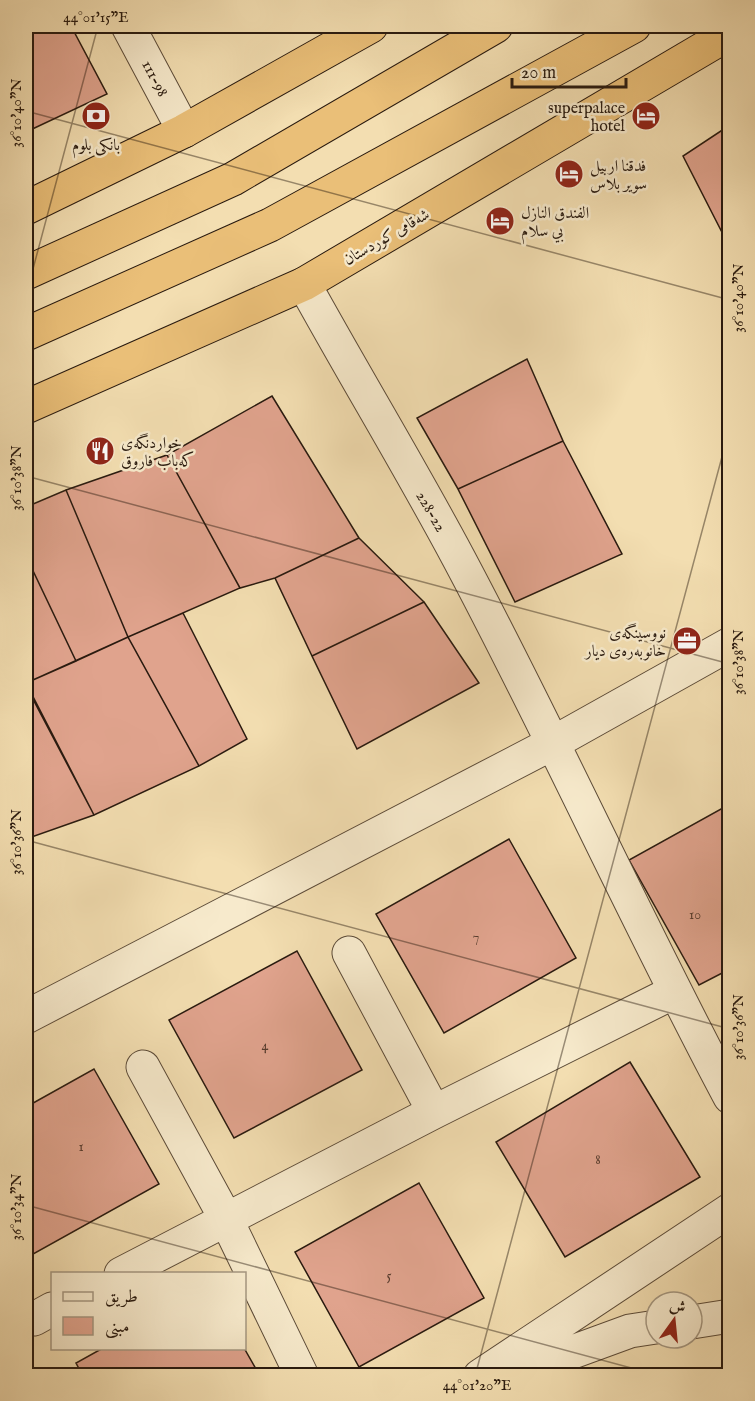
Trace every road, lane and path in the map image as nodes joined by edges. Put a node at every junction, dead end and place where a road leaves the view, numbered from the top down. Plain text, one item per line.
1 (128, 26) edge
2 (371, 26) edge
3 (496, 26) edge
4 (634, 26) edge
5 (729, 33) edge
6 (184, 131) junction
7 (26, 208) edge
8 (26, 273) edge
9 (304, 284) junction
10 (26, 334) edge
11 (26, 407) edge
12 (729, 644) edge
13 (553, 742) junction
14 (349, 952) dead end
15 (674, 992) junction
16 (26, 1017) edge
17 (143, 1067) dead end
18 (729, 1097) edge
19 (434, 1112) junction
20 (729, 1210) edge
21 (226, 1219) junction
22 (125, 1272) edge
23 (729, 1316) edge
24 (704, 1320) edge
25 (644, 1328) edge
26 (514, 1374) edge
27 (302, 1376) edge
28 (480, 1376) edge

1 - 6 street, 111-98
2 - 6 highway
3 - 8 highway
4 - 10 highway
5 - 9 highway, شەقامی کوردستان
6 - 7 highway
9 - 11 highway, شەقامی کوردستان
9 - 13 street, 228-22
12 - 13 street
13 - 15 street, 228-22
13 - 16 street
14 - 19 street
15 - 18 street, 228-22
15 - 19 street
17 - 21 street
19 - 21 street
20 - 28 street
21 - 22 street
21 - 27 street
23 - 24 street
25 - 26 street

